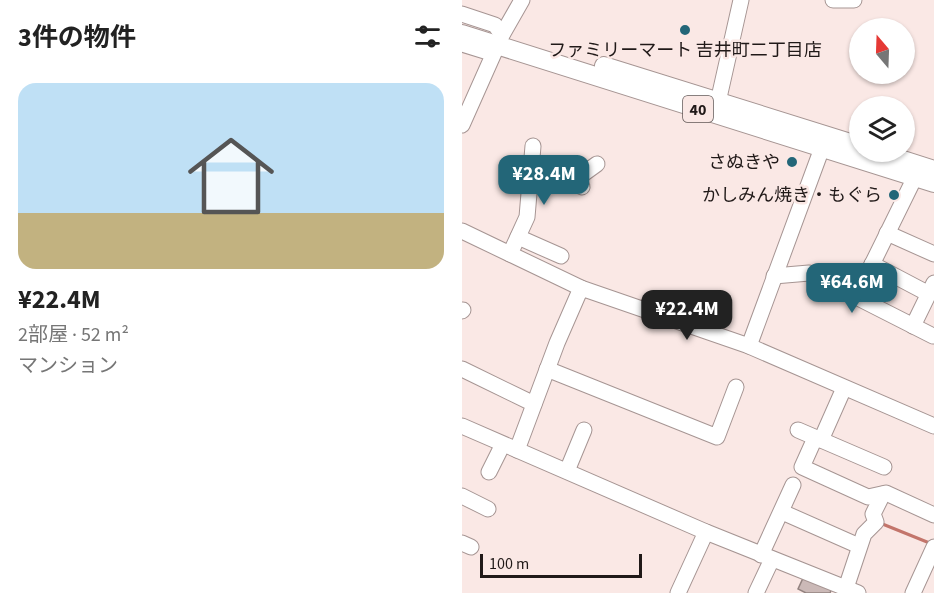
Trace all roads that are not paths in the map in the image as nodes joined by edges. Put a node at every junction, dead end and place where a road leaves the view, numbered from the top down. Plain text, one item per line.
1 (522, 0) edge
2 (741, 0) edge
3 (833, 0) edge
4 (854, 0) edge
5 (462, 14) edge
6 (462, 22) edge
7 (462, 34) edge
8 (500, 40) junction
9 (462, 44) edge
10 (717, 107) junction
11 (462, 125) edge
12 (849, 143) edge
13 (822, 148) junction
14 (909, 162) edge
15 (597, 164) dead end
16 (934, 170) edge
17 (915, 177) junction
18 (934, 183) edge
19 (462, 231) edge
20 (887, 233) junction
21 (518, 237) junction
22 (510, 254) junction
23 (934, 254) edge
24 (561, 256) dead end
25 (872, 264) junction
26 (774, 276) junction
27 (581, 288) junction
28 (932, 289) edge
29 (856, 297) junction
30 (913, 326) junction
31 (933, 336) edge
32 (749, 346) junction
33 (462, 369) edge
34 (547, 369) junction
35 (736, 387) dead end
36 (844, 388) junction
37 (534, 404) junction
38 (462, 426) edge
39 (934, 426) edge
40 (584, 430) dead end
41 (798, 430) dead end
42 (818, 439) junction
43 (502, 446) junction
44 (517, 450) junction
45 (876, 467) dead end
46 (567, 471) junction
47 (489, 472) dead end
48 (793, 485) dead end
49 (883, 494) junction
50 (462, 496) edge
51 (488, 509) dead end
52 (782, 512) junction
53 (934, 515) edge
54 (705, 532) junction
55 (859, 546) junction
56 (934, 547) edge
57 (767, 557) junction
58 (845, 590) edge
59 (678, 593) edge
60 (756, 593) edge
61 (913, 593) edge

1 - 8 street
2 - 10 street
3 - 4 street
5 - 8 street
6 - 8 main road, 40
7 - 8 main road, 40
8 - 9 street
8 - 10 main road, 40
8 - 11 street
10 - 12 main road, 40
10 - 13 main road, 40
13 - 17 main road, 40
13 - 26 street
14 - 16 main road
15 - 21 street
17 - 18 main road, 40
17 - 20 street
19 - 22 street
20 - 23 street
20 - 25 street
21 - 22 street
21 - 24 street
22 - 27 street
25 - 28 street
25 - 29 street
26 - 29 street
26 - 32 street
27 - 32 street
27 - 34 street
28 - 30 street
29 - 30 street
30 - 31 street
32 - 36 street
33 - 37 street
34 - 35 street
34 - 37 street
36 - 39 street
36 - 42 street
37 - 44 street
38 - 43 street
40 - 46 street
41 - 42 street
42 - 45 street
42 - 49 street
43 - 44 street
43 - 47 street
44 - 46 street
46 - 54 street
48 - 52 street
49 - 53 street
49 - 55 street
50 - 51 street
52 - 55 street
52 - 57 street
54 - 57 street
54 - 59 street
55 - 58 street
56 - 61 street
57 - 58 street
57 - 60 street

